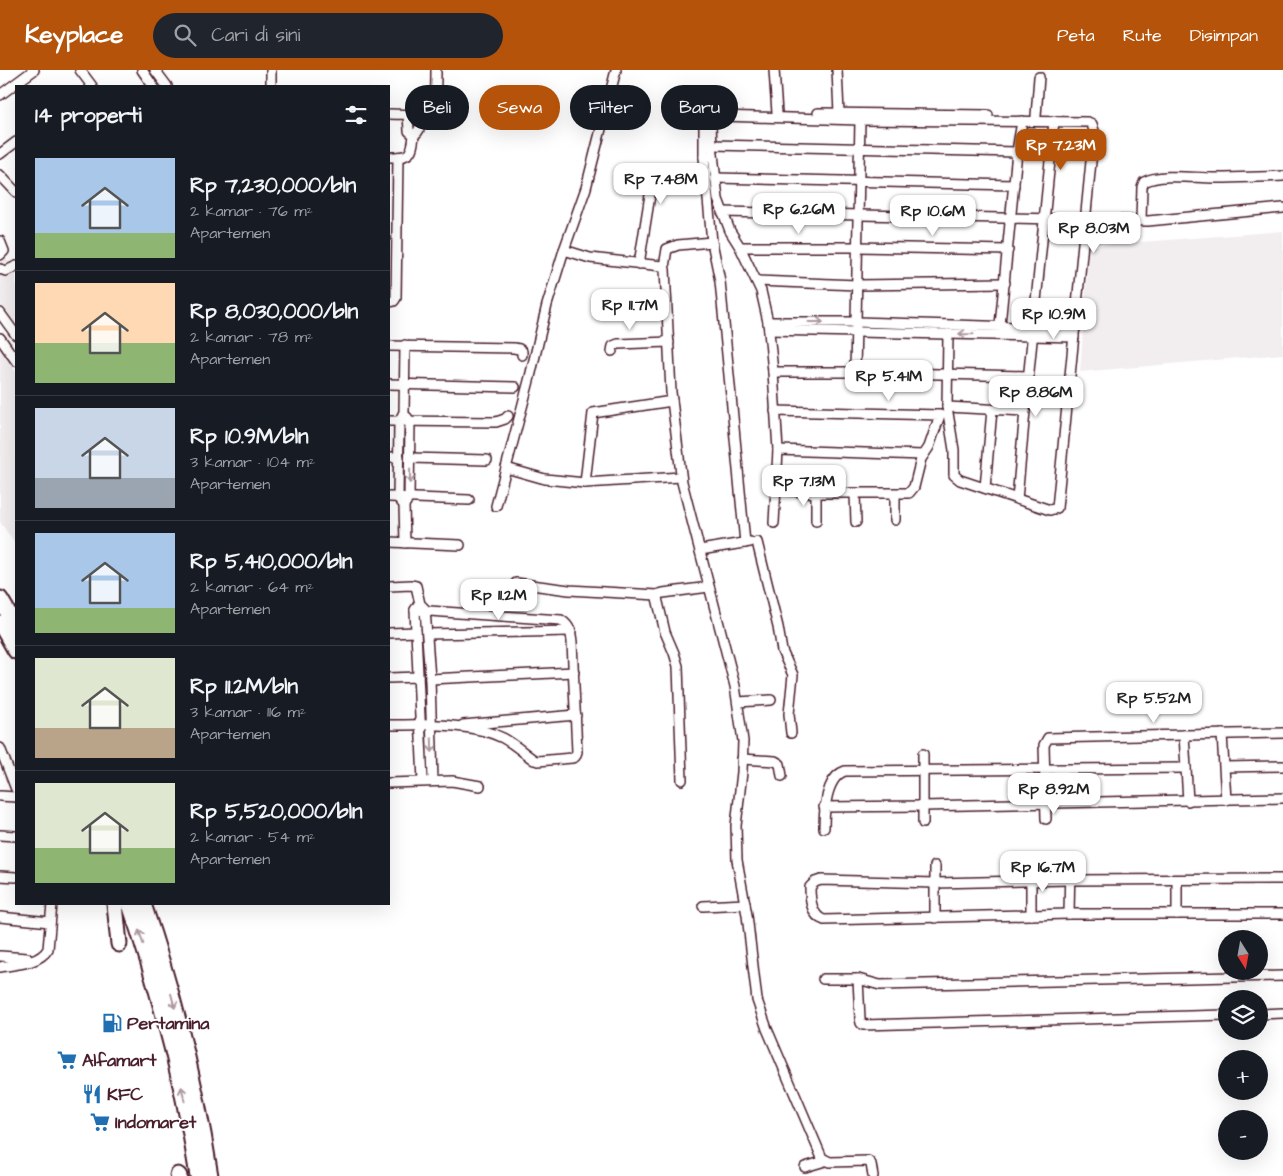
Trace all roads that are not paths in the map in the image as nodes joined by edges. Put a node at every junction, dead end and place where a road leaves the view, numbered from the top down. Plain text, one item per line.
1 (34, 70) edge
2 (80, 70) edge
3 (142, 70) edge
4 (155, 70) edge
5 (271, 70) edge
6 (436, 70) edge
7 (616, 70) edge
8 (774, 70) edge
9 (837, 70) edge
10 (1039, 77) dead end
11 (90, 85) edge
12 (152, 85) edge
13 (166, 85) edge
14 (270, 85) edge
15 (435, 85) edge
16 (0, 96) edge
17 (777, 113) junction
18 (839, 113) junction
19 (390, 114) edge
20 (405, 114) edge
21 (1036, 116) junction
22 (860, 120) junction
23 (1022, 121) junction
24 (1054, 121) junction
25 (1092, 124) junction
26 (409, 130) edge
27 (420, 130) edge
28 (414, 135) junction
29 (15, 143) edge
30 (712, 145) junction
31 (859, 148) junction
32 (1017, 152) junction
33 (0, 154) edge
34 (393, 157) edge
35 (708, 157) junction
36 (706, 171) junction
37 (0, 175) edge
38 (1283, 176) edge
39 (716, 178) junction
40 (859, 180) junction
41 (1014, 186) junction
42 (15, 191) edge
43 (393, 201) edge
44 (1283, 208) edge
45 (722, 212) junction
46 (858, 214) junction
47 (1012, 218) junction
48 (1045, 218) junction
49 (1085, 218) junction
50 (1141, 220) junction
51 (0, 241) edge
52 (712, 242) junction
53 (740, 247) junction
54 (858, 247) junction
55 (392, 248) edge
56 (564, 250) junction
57 (1008, 250) junction
58 (0, 255) edge
59 (639, 264) junction
60 (15, 266) edge
61 (664, 267) junction
62 (0, 269) edge
63 (757, 281) junction
64 (1005, 283) junction
65 (857, 285) junction
66 (392, 294) edge
67 (0, 313) edge
68 (1000, 325) junction
69 (768, 326) junction
70 (857, 327) junction
71 (922, 329) junction
72 (1033, 332) junction
73 (1075, 333) junction
74 (15, 334) edge
75 (948, 334) junction
76 (0, 338) edge
77 (669, 342) junction
78 (405, 345) junction
79 (390, 346) edge
80 (612, 351) dead end
81 (522, 355) dead end
82 (15, 360) edge
83 (773, 372) junction
84 (855, 372) junction
85 (947, 373) junction
86 (1029, 376) junction
87 (390, 384) edge
88 (404, 385) junction
89 (515, 387) dead end
90 (672, 401) junction
91 (775, 410) junction
92 (992, 410) junction
93 (1025, 411) junction
94 (404, 412) junction
95 (945, 413) junction
96 (508, 416) dead end
97 (390, 421) edge
98 (399, 422) junction
99 (410, 422) junction
100 (778, 450) junction
101 (924, 455) junction
102 (390, 457) edge
103 (399, 457) junction
104 (410, 458) junction
105 (486, 460) dead end
106 (506, 468) junction
107 (681, 477) junction
108 (585, 483) junction
109 (985, 488) junction
110 (775, 489) junction
111 (816, 493) junction
112 (855, 494) junction
113 (895, 494) junction
114 (400, 499) edge
115 (1018, 499) junction
116 (469, 500) dead end
117 (496, 506) dead end
118 (895, 520) dead end
119 (816, 521) dead end
120 (856, 522) dead end
121 (774, 523) dead end
122 (390, 542) edge
123 (405, 543) junction
124 (745, 543) junction
125 (460, 545) dead end
126 (700, 550) junction
127 (516, 583) dead end
128 (390, 586) edge
129 (709, 587) junction
130 (657, 595) junction
131 (0, 599) edge
132 (420, 607) junction
133 (0, 623) edge
134 (15, 624) edge
135 (571, 631) junction
136 (416, 632) junction
137 (390, 633) edge
138 (427, 634) junction
139 (15, 649) edge
140 (416, 653) junction
141 (428, 653) junction
142 (574, 672) junction
143 (418, 677) junction
144 (390, 678) edge
145 (430, 679) junction
146 (771, 700) dead end
147 (738, 702) junction
148 (576, 715) junction
149 (390, 725) edge
150 (420, 725) junction
151 (431, 725) junction
152 (448, 726) junction
153 (792, 733) dead end
154 (1283, 733) edge
155 (1222, 734) junction
156 (1184, 735) junction
157 (1, 753) edge
158 (923, 754) dead end
159 (742, 759) junction
160 (1283, 766) edge
161 (1224, 767) junction
162 (1186, 768) junction
163 (1045, 770) junction
164 (923, 771) junction
165 (782, 776) dead end
166 (682, 780) dead end
167 (423, 781) junction
168 (433, 781) junction
169 (390, 783) edge
170 (480, 786) dead end
171 (15, 787) edge
172 (0, 796) edge
173 (15, 797) edge
174 (1283, 798) edge
175 (1226, 800) junction
176 (1188, 801) junction
177 (1046, 804) junction
178 (923, 806) junction
179 (824, 807) junction
180 (1046, 819) dead end
181 (923, 823) dead end
182 (824, 828) dead end
183 (0, 835) edge
184 (15, 836) edge
185 (1070, 864) dead end
186 (935, 866) dead end
187 (0, 876) edge
188 (1031, 876) junction
189 (15, 877) edge
190 (1283, 879) edge
191 (1070, 880) junction
192 (1177, 880) junction
193 (935, 883) junction
194 (745, 904) junction
195 (52, 905) edge
196 (115, 905) edge
197 (130, 905) edge
198 (143, 905) edge
199 (703, 906) dead end
200 (1069, 914) junction
201 (1177, 914) junction
202 (1283, 914) edge
203 (1031, 915) junction
204 (0, 917) edge
205 (935, 918) junction
206 (50, 922) junction
207 (119, 944) dead end
208 (0, 956) edge
209 (38, 959) junction
210 (0, 967) edge
211 (1283, 976) edge
212 (823, 979) dead end
213 (858, 980) junction
214 (1283, 1013) edge
215 (1268, 1014) edge
216 (1218, 1015) edge
217 (825, 1161) junction
218 (805, 1167) dead end
219 (198, 1176) edge
220 (210, 1176) edge
221 (873, 1176) edge

1 - 16 street
2 - 11 street
3 - 12 street
4 - 13 street
5 - 14 street
6 - 15 street
7 - 56 street
8 - 17 street
9 - 18 street
10 - 21 street
17 - 18 street
17 - 35 street
18 - 21 street
19 - 20 street
21 - 25 street
22 - 23 street
22 - 30 street
22 - 31 street
23 - 24 street
23 - 32 street
24 - 25 street
24 - 48 street
25 - 49 street
26 - 28 street
27 - 28 street
28 - 34 street
29 - 33 street
30 - 31 street
30 - 35 street
31 - 32 street
31 - 40 street
32 - 41 street
34 - 43 street
35 - 36 street
35 - 39 street
36 - 52 street
36 - 59 street
37 - 42 street
38 - 50 street
39 - 40 street
39 - 45 street
40 - 41 street
40 - 46 street
41 - 47 street
43 - 55 street
44 - 50 street
45 - 46 street
45 - 53 street
46 - 47 street
46 - 54 street
47 - 48 street
47 - 57 street
48 - 49 street
48 - 72 street
49 - 50 street
49 - 73 street
51 - 58 street
52 - 61 street
52 - 124 street
53 - 54 street
53 - 63 street
54 - 57 street
54 - 65 street
55 - 66 street
56 - 59 street
56 - 106 street
57 - 64 street
59 - 61 street
60 - 62 street
61 - 77 street
63 - 65 street
63 - 69 street
64 - 65 street
64 - 68 street
65 - 70 street
67 - 74 street
68 - 71 street
68 - 72 street
69 - 70 street
69 - 83 street
70 - 71 street
70 - 84 street
71 - 75 street
72 - 73 street
72 -> 75 street
72 - 86 street
73 - 115 street
75 - 85 street
76 - 82 street
77 - 80 street
77 - 90 street
78 - 79 street
78 - 81 street
78 - 88 street
83 - 84 street
83 - 91 street
84 - 85 street
85 - 86 street
85 - 95 street
86 - 93 street
87 - 88 street
88 - 89 street
88 - 94 street
90 - 107 street
90 - 108 street
91 - 95 street
91 - 100 street
92 - 93 street
92 - 95 street
92 - 109 street
93 - 115 street
94 - 98 street
94 - 99 street
95 - 101 street
95 - 109 street
96 - 99 street
97 - 98 street
98 - 99 street
98 - 103 street
99 - 104 street
100 - 101 street
100 - 110 street
101 - 113 street
102 - 103 street
103 - 114 street
104 - 105 street
104 -> 114 street
106 - 108 street
106 - 117 street
107 - 108 street
107 - 126 street
109 - 115 street
110 - 111 street
110 - 121 street
111 - 112 street
111 - 119 street
112 - 113 street
112 - 120 street
113 - 118 street
114 - 116 street
114 - 123 street
122 - 123 street
123 - 125 street
124 - 126 street
124 - 153 street
126 - 129 street
127 - 130 street
128 - 132 street
129 - 130 street
129 - 147 street
130 - 166 street
131 - 134 highway
132 - 135 street
132 - 136 street
132 - 138 street
133 - 139 highway
135 - 138 street
135 - 142 street
136 - 137 street
136 - 140 street
138 - 141 street
140 - 141 street
140 - 143 street
141 - 145 street
142 - 145 street
142 - 148 street
143 - 144 street
143 - 150 street
145 - 151 street
146 - 147 street
147 - 159 street
148 - 152 street
148 - 152 street
149 - 150 street
150 - 151 street
150 - 167 street
151 - 152 street
151 -> 168 street
154 - 155 street
155 - 156 street
155 - 161 street
156 - 162 street
156 - 163 street
157 - 171 street
158 - 164 street
159 - 165 street
159 - 194 street
160 - 161 street
161 - 175 street
162 - 163 street
162 - 176 street
163 - 164 street
163 - 177 street
164 - 178 street
164 - 179 street
167 - 168 street
167 - 169 street
168 - 170 street
172 - 173 street
174 - 175 street
175 - 176 street
176 - 177 street
177 - 178 street
177 - 180 street
178 - 179 street
178 - 181 street
179 - 182 street
183 - 184 street
185 - 191 street
186 - 193 street
187 - 189 street
188 - 191 street
188 - 193 street
188 - 203 street
190 - 192 street
191 - 192 street
191 - 200 street
192 - 201 street
193 - 205 street
193 - 205 street
194 - 199 street
194 - 217 street
195 - 206 street
196 - 207 highway
219 -> 197 highway
198 -> 220 highway
200 - 201 street
200 - 203 street
201 - 202 street
203 - 205 street
204 - 206 street
206 - 209 street
208 - 209 street
209 - 210 street
211 - 213 street
212 - 213 street
213 - 216 street
214 - 215 street
217 - 218 street
217 - 221 street

